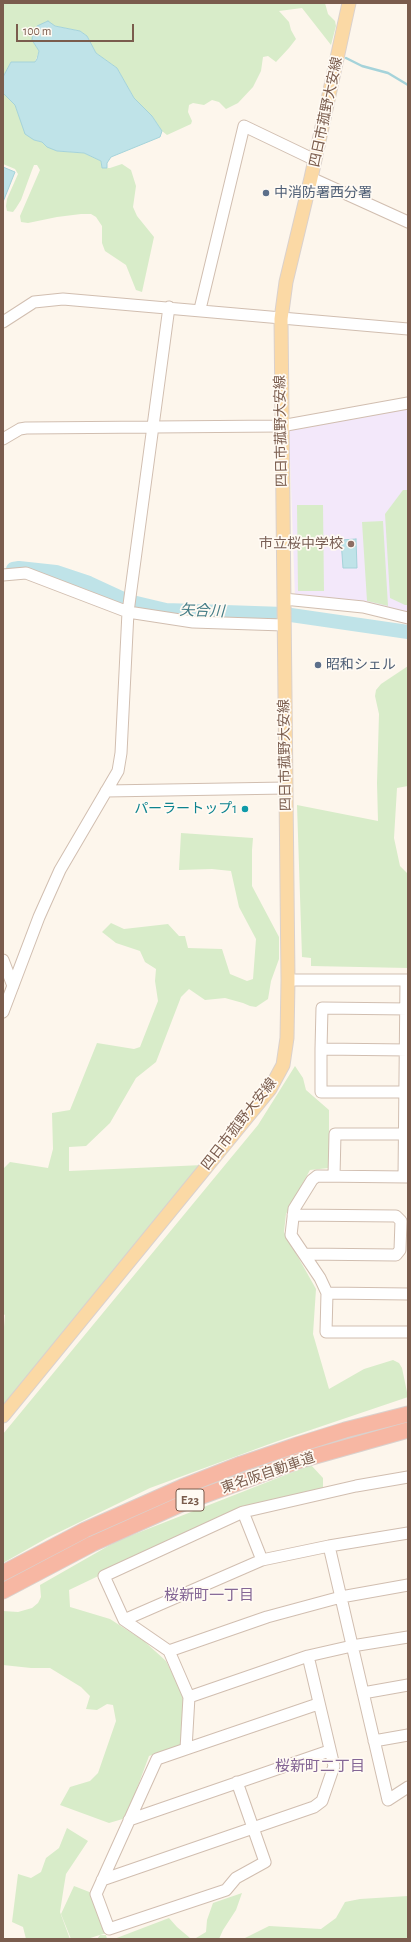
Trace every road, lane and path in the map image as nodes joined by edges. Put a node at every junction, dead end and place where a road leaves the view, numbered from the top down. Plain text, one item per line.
1 (350, 3) edge
2 (315, 160) junction
3 (311, 178) junction
4 (408, 222) edge
5 (169, 307) junction
6 (200, 309) junction
7 (281, 318) junction
8 (3, 322) edge
9 (408, 329) edge
10 (408, 403) edge
11 (281, 426) junction
12 (153, 427) junction
13 (3, 439) edge
14 (3, 575) edge
15 (284, 601) junction
16 (128, 612) junction
17 (408, 618) edge
18 (284, 626) junction
19 (286, 788) junction
20 (106, 791) junction
21 (3, 960) edge
22 (288, 980) junction
23 (407, 980) edge
24 (13, 986) junction
25 (407, 1009) edge
26 (3, 1012) edge
27 (322, 1049) junction
28 (407, 1050) edge
29 (405, 1092) junction
30 (406, 1134) edge
31 (334, 1176) junction
32 (406, 1177) edge
33 (293, 1215) junction
34 (404, 1221) edge
35 (404, 1250) edge
36 (305, 1254) junction
37 (327, 1293) junction
38 (408, 1294) edge
39 (408, 1332) edge
40 (408, 1414) edge
41 (3, 1416) edge
42 (408, 1430) edge
43 (408, 1477) edge
44 (243, 1512) junction
45 (408, 1533) edge
46 (329, 1546) junction
47 (262, 1560) junction
48 (3, 1573) edge
49 (408, 1585) edge
50 (3, 1591) edge
51 (341, 1597) junction
52 (124, 1620) junction
53 (408, 1637) edge
54 (352, 1646) junction
55 (169, 1651) junction
56 (308, 1656) junction
57 (408, 1685) edge
58 (363, 1693) junction
59 (189, 1697) junction
60 (318, 1704) junction
61 (408, 1735) edge
62 (374, 1741) junction
63 (186, 1749) junction
64 (329, 1751) junction
65 (237, 1782) junction
66 (408, 1787) edge
67 (129, 1820) junction
68 (253, 1828) junction
69 (102, 1880) junction

1 - 2 main road, 四日市菰野大安線
2 - 3 main road, 四日市菰野大安線
2 - 6 street
3 - 4 street
3 - 7 main road, 四日市菰野大安線
5 - 6 street
5 - 8 street
5 - 12 street
6 - 7 street
7 - 9 street
7 - 11 main road, 四日市菰野大安線
10 - 11 street
11 - 12 street
11 - 15 main road, 四日市菰野大安線
12 - 13 street
12 - 16 street
14 - 16 street
15 - 17 street
15 - 18 main road, 四日市菰野大安線
16 - 18 street
16 - 20 street
18 - 19 main road, 四日市菰野大安線
19 - 20 street
19 - 22 main road, 四日市菰野大安線
20 - 24 street
21 - 24 street
22 - 23 street
22 - 41 main road, 四日市菰野大安線
23 - 25 street
24 - 26 street
25 - 27 street
25 - 28 street
27 - 28 street
27 - 29 street
28 - 29 street
29 - 30 street
30 - 31 street
30 - 32 street
31 - 32 street
31 - 33 street
33 - 34 street
33 - 36 street
34 - 35 street
35 - 36 street
36 - 37 street
37 - 38 street
37 - 39 street
40 - 48 highway, 東名阪自動車道 / E23
42 - 50 highway, 東名阪自動車道 / E23
43 - 44 street
44 - 47 street
44 - 52 street
45 - 46 street
46 - 47 street
46 - 51 street
47 - 52 street
49 - 51 street
51 - 54 street
51 - 55 street
52 - 55 street
53 - 54 street
54 - 56 street
54 - 58 street
55 - 59 street
56 - 59 street
56 - 60 street
57 - 58 street
58 - 62 street
59 - 63 street
60 - 63 street
60 - 64 street
61 - 62 street
62 - 66 street
63 - 67 street
64 - 65 street
64 - 68 street
65 - 67 street
65 - 68 street
67 - 69 street
68 - 69 street
68 - 69 street

